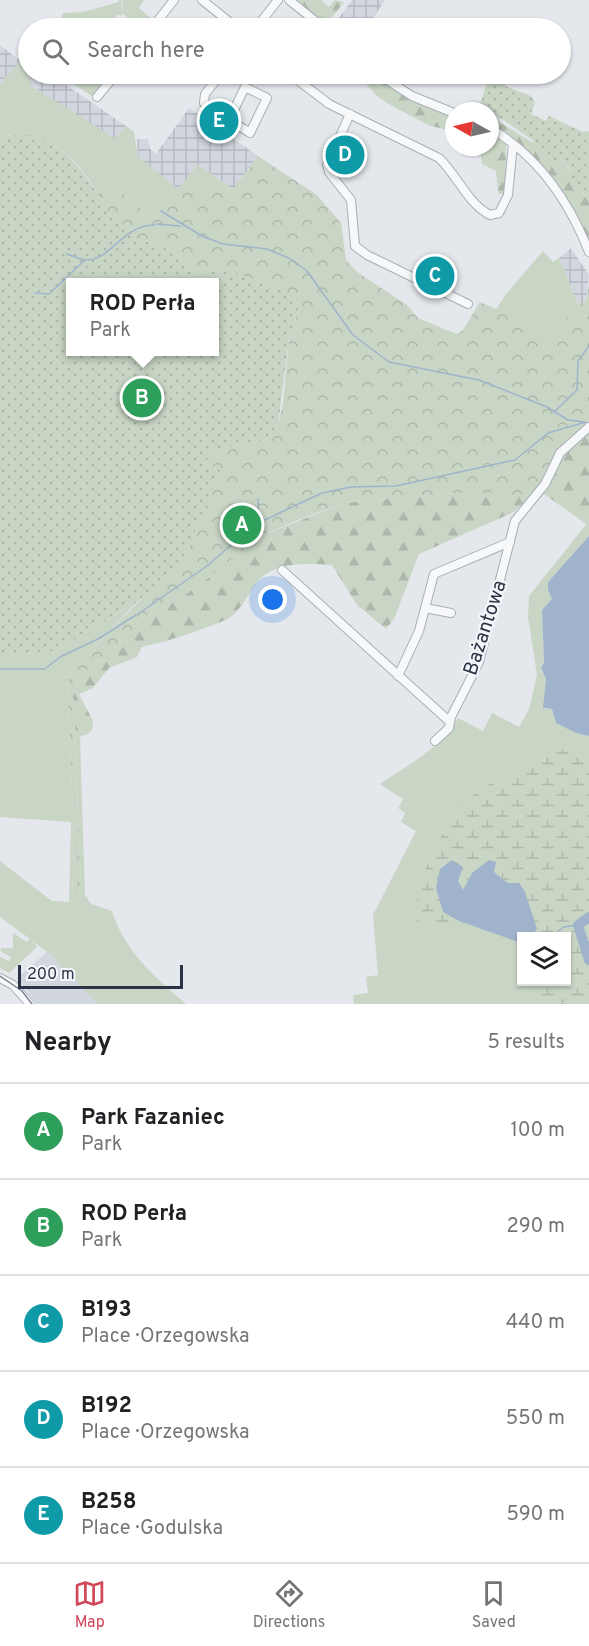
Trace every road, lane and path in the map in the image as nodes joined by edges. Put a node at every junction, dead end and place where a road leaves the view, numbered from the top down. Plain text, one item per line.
1 (174, 0) edge
2 (202, 0) edge
3 (278, 0) edge
4 (289, 0) edge
5 (160, 18) edge
6 (224, 18) edge
7 (264, 18) edge
8 (312, 18) edge
9 (108, 84) edge
10 (213, 84) edge
11 (303, 84) edge
12 (392, 84) edge
13 (97, 97) dead end
14 (445, 109) edge
15 (350, 114) junction
16 (223, 115) junction
17 (499, 134) edge
18 (513, 144) junction
19 (589, 252) edge
20 (468, 304) dead end
21 (589, 427) edge
22 (510, 542) junction
23 (282, 570) dead end
24 (425, 608) junction
25 (452, 614) dead end
26 (398, 676) junction
27 (450, 722) junction
28 (435, 741) dead end
29 (0, 978) edge
30 (30, 1004) edge

1 - 5 street
2 - 6 street
3 - 7 street
4 - 8 street
9 - 13 street
10 - 16 street
11 - 15 street
12 - 14 street
15 - 18 street
15 - 20 street
16 - 16 street
17 - 18 street
18 - 19 street
21 - 22 street, Bażantowa
22 - 24 street, Bażantowa
22 - 27 street, Bażantowa
23 - 26 street
24 - 25 street
24 - 26 street, Bażantowa
26 - 27 street
27 - 28 street, Bażantowa
29 - 30 street

